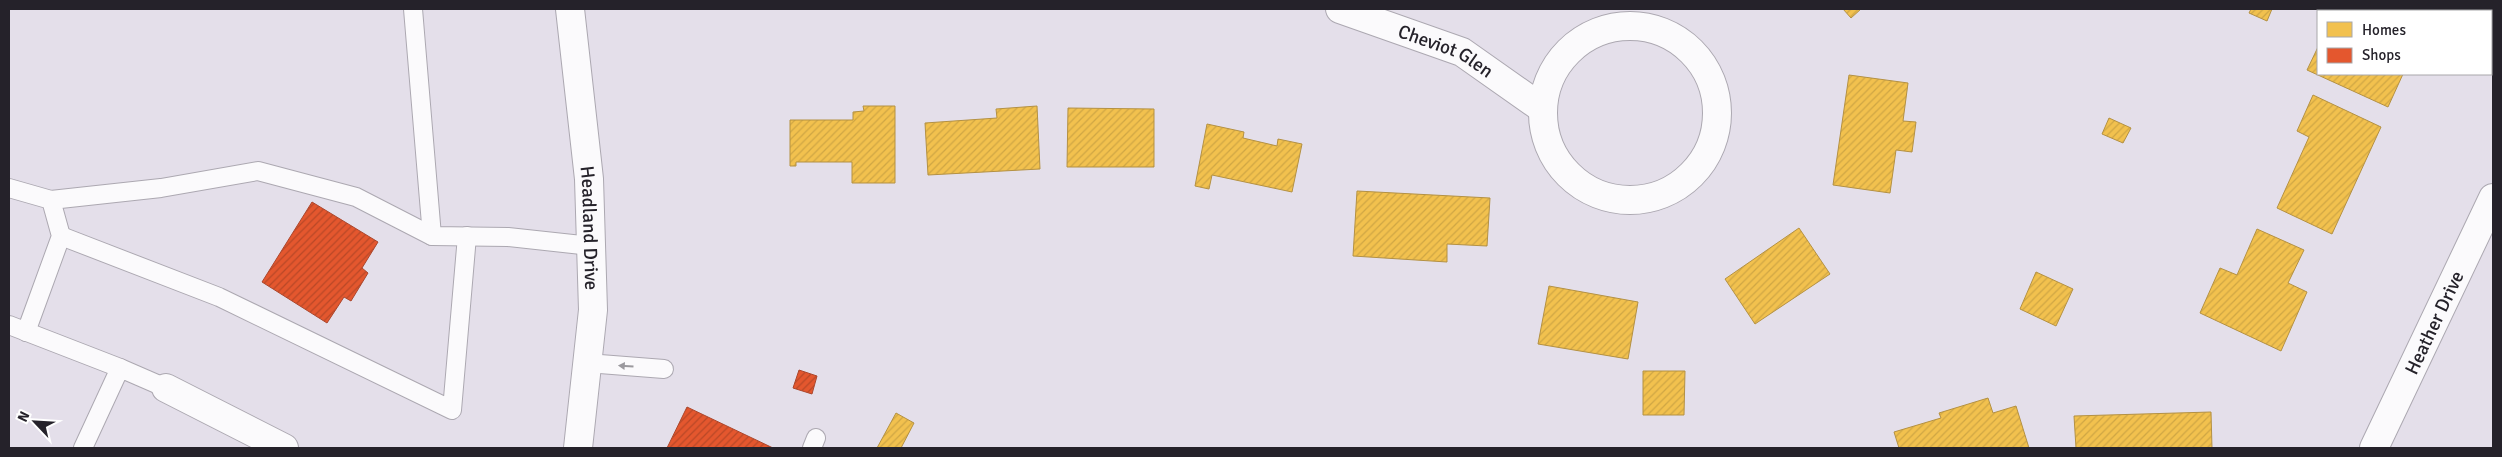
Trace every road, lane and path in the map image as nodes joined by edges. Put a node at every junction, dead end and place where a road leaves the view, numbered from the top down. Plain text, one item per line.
1 (412, 9) edge
2 (570, 9) edge
3 (1340, 9) edge
4 (1543, 109) junction
5 (9, 188) edge
6 (2493, 198) edge
7 (51, 200) junction
8 (61, 236) junction
9 (432, 236) junction
10 (467, 236) junction
11 (591, 246) junction
12 (9, 325) edge
13 (26, 332) junction
14 (587, 363) junction
15 (120, 368) junction
16 (664, 369) dead end
17 (166, 388) joint
18 (82, 448) edge
19 (284, 448) edge
20 (578, 448) edge
21 (2374, 448) edge

1 - 9 lane
2 - 11 street, Headland Drive
3 - 4 street, Cheviot Glen
4 - 4 street
5 - 7 lane
6 - 21 street, Heather Drive
7 - 8 lane
7 - 9 lane
8 - 10 lane
8 - 13 lane
9 - 10 lane
10 - 11 lane
11 - 14 street, Headland Drive
12 - 13 lane
13 - 15 lane
16 -> 14 lane
14 - 20 street, Headland Drive
15 - 17 lane
15 - 18 lane
17 - 19 street

